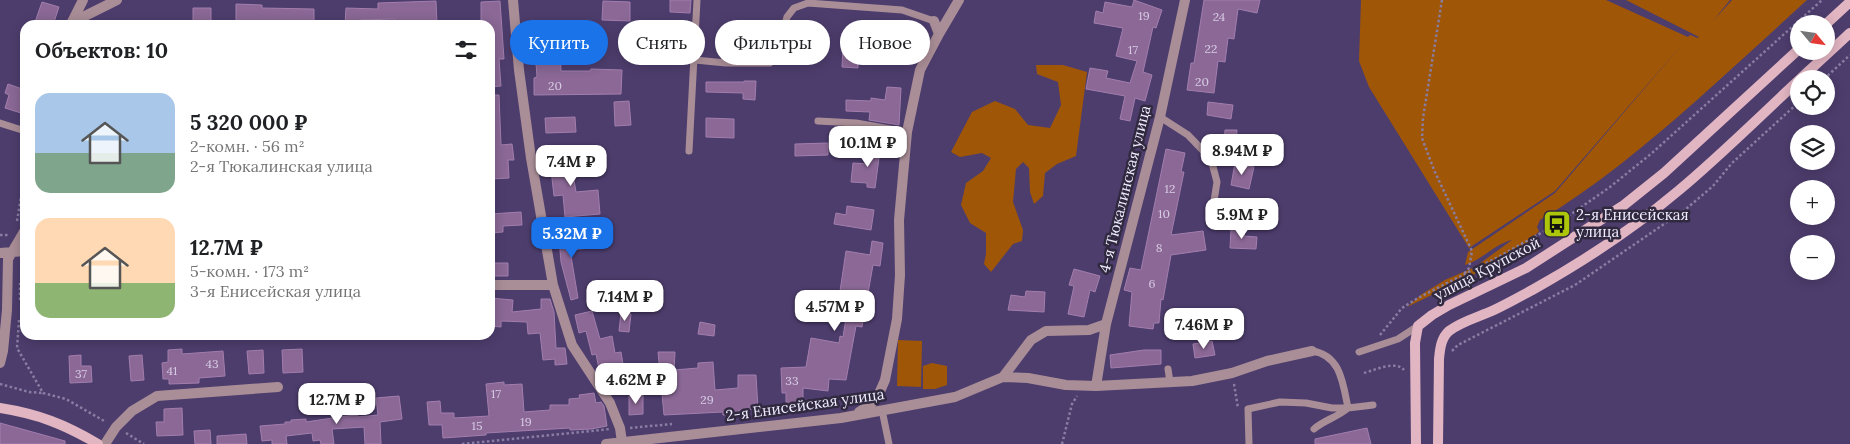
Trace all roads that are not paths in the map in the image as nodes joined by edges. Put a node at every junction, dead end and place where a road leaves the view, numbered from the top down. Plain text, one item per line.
1 (82, 0) edge
2 (117, 0) edge
3 (513, 0) edge
4 (697, 0) edge
5 (959, 0) edge
6 (1185, 0) edge
7 (1850, 2) edge
8 (1835, 16) edge
9 (73, 20) edge
10 (79, 20) edge
11 (696, 20) edge
12 (934, 21) joint
13 (1850, 33) edge
14 (939, 34) junction
15 (1790, 57) edge
16 (705, 61) edge
17 (695, 65) edge
18 (1811, 70) edge
19 (1790, 89) edge
20 (1160, 117) junction
21 (818, 121) dead end
22 (0, 123) edge
23 (20, 129) edge
24 (907, 132) junction
25 (689, 151) dead end
26 (1211, 220) dead end
27 (19, 230) edge
28 (20, 251) edge
29 (12, 252) junction
30 (0, 253) edge
31 (495, 285) edge
32 (553, 285) junction
33 (1106, 324) junction
34 (1418, 326) junction
35 (1312, 350) joint
36 (1359, 352) dead end
37 (0, 363) edge
38 (1168, 369) dead end
39 (1003, 377) junction
40 (1170, 382) junction
41 (1096, 386) junction
42 (278, 387) dead end
43 (1373, 405) dead end
44 (0, 408) edge
45 (1348, 408) junction
46 (882, 410) junction
47 (854, 415) junction
48 (1314, 429) dead end
49 (622, 442) junction
50 (98, 444) edge
51 (105, 444) edge
52 (606, 444) edge
53 (889, 444) edge
54 (1249, 444) edge
55 (1416, 444) edge
56 (1438, 444) edge

1 - 9 street
2 - 10 street
3 - 32 street
4 - 11 lane
5 - 14 street
6 - 20 street, 4-я Тюкалинская улица
7 - 8 main road
12 - 14 street
12 - 16 lane
13 - 18 main road
14 - 24 street
15 - 34 main road, улица Крупской
17 - 25 lane
19 - 56 main road
20 - 26 lane
20 - 33 street, 4-я Тюкалинская улица
21 - 24 lane
22 - 23 lane
24 - 47 street
27 - 29 street
28 - 29 street
29 - 30 street
29 - 37 street
31 - 32 street
32 - 49 street
33 - 39 street
33 - 41 street, 4-я Тюкалинская улица
34 - 36 lane
34 - 55 main road
35 - 40 street, 2-я Енисейская улица
35 - 45 lane
38 - 40 lane
39 - 41 street, 2-я Енисейская улица
39 - 46 street, 2-я Енисейская улица
40 - 41 street, 2-я Енисейская улица
42 - 51 street
43 - 45 lane
44 - 50 main road
45 - 48 lane
45 - 54 lane
46 - 47 street, 2-я Енисейская улица
46 - 53 lane
47 - 49 street, 2-я Енисейская улица
49 - 52 street, 2-я Енисейская улица

